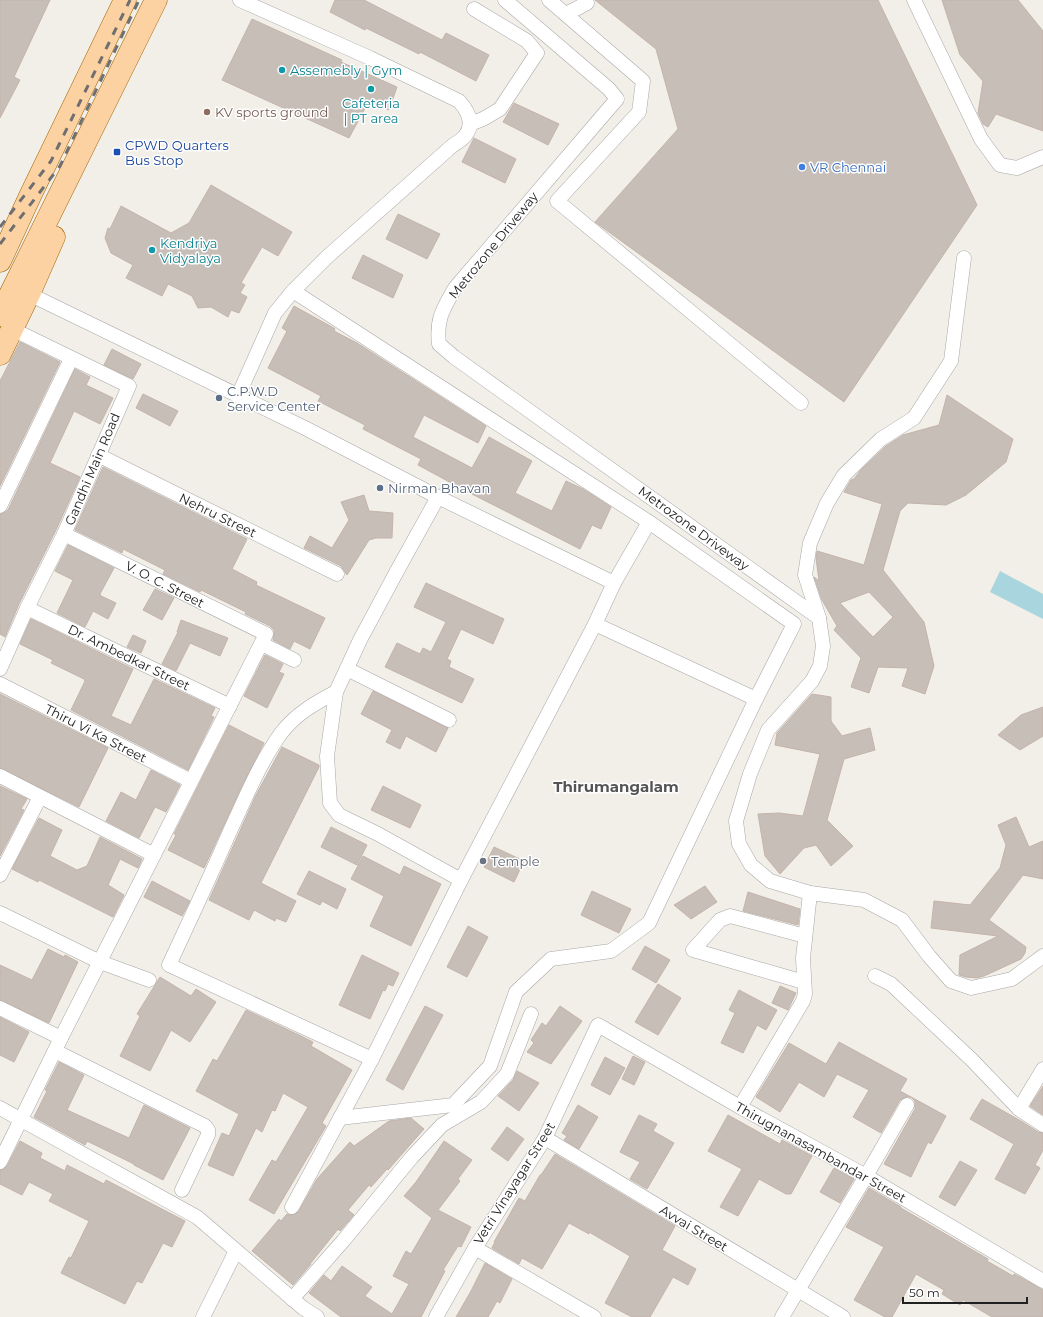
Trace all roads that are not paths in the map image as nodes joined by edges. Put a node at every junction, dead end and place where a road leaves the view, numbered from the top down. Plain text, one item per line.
1 (125, 0) edge
2 (156, 0) edge
3 (240, 0) edge
4 (505, 0) edge
5 (549, 0) edge
6 (914, 0) edge
7 (587, 3) dead end
8 (474, 9) dead end
9 (566, 14) junction
10 (470, 124) junction
11 (1043, 157) edge
12 (31, 194) junction
13 (58, 197) junction
14 (0, 236) edge
15 (964, 258) dead end
16 (0, 261) edge
17 (293, 291) junction
18 (29, 294) junction
19 (6, 322) edge
20 (0, 354) edge
21 (71, 358) junction
22 (238, 396) junction
23 (801, 403) dead end
24 (98, 455) junction
25 (438, 497) junction
26 (0, 506) edge
27 (649, 522) junction
28 (64, 534) junction
29 (337, 574) dead end
30 (614, 583) junction
31 (27, 608) junction
32 (819, 618) junction
33 (595, 624) junction
34 (264, 639) junction
35 (294, 660) dead end
36 (0, 669) edge
37 (347, 669) junction
38 (0, 684) edge
39 (336, 692) junction
40 (756, 699) junction
41 (230, 706) junction
42 (449, 720) dead end
43 (0, 776) edge
44 (192, 781) junction
45 (40, 797) junction
46 (154, 855) junction
47 (0, 875) edge
48 (461, 880) junction
49 (810, 893) junction
50 (0, 914) edge
51 (805, 936) junction
52 (1043, 956) edge
53 (100, 962) junction
54 (875, 976) dead end
55 (149, 980) dead end
56 (804, 982) junction
57 (0, 1008) edge
58 (531, 1014) dead end
59 (598, 1025) joint
60 (61, 1038) junction
61 (55, 1052) junction
62 (372, 1059) junction
63 (1043, 1069) edge
64 (906, 1105) dead end
65 (740, 1107) junction
66 (0, 1108) edge
67 (1019, 1109) junction
68 (340, 1118) junction
69 (21, 1119) junction
70 (1043, 1125) edge
71 (545, 1138) junction
72 (0, 1162) edge
73 (866, 1176) junction
74 (182, 1190) dead end
75 (292, 1207) dead end
76 (475, 1248) junction
77 (236, 1251) junction
78 (1043, 1281) edge
79 (797, 1290) junction
80 (292, 1299) junction
81 (203, 1317) edge
82 (317, 1317) edge
83 (436, 1317) edge
84 (594, 1317) edge
85 (782, 1317) edge
86 (843, 1317) edge

1 - 12 main road
2 - 13 main road
3 - 10 street
4 - 32 street, Metrozone Driveway
5 - 9 street
6 - 11 street
7 - 9 street
8 - 10 street
9 - 23 street
10 - 17 street
12 - 14 main road
12 - 16 main road
13 - 18 main road
13 - 19 main road
15 - 32 street
17 - 22 street
17 - 27 street
18 - 19 main road
18 - 22 street
19 - 20 main road
19 - 21 street, Gandhi Main Road
21 - 24 street, Gandhi Main Road
21 - 26 street
22 - 25 street
24 - 28 street, Gandhi Main Road
24 - 29 street, Nehru Street
25 - 30 street
25 - 37 street
27 - 30 street
27 - 40 street
28 - 31 street, Gandhi Main Road
28 - 34 street, V. O. C. Street
30 - 33 street
31 - 36 street, Gandhi Main Road
31 - 41 street, Dr. Ambedkar Street
32 - 49 street
33 - 40 street
33 - 48 street
34 - 35 street, V. O. C. Street
34 - 41 street
37 - 39 street
37 - 42 street
38 - 44 street, Thiru Vi Ka Street
39 - 48 street
39 - 62 street
40 - 68 street
41 - 44 street
43 - 45 street
44 - 46 street
45 - 46 street
45 - 47 street
46 - 53 street
48 - 62 street
49 - 51 street
49 - 52 street
50 - 53 street
51 - 56 street
51 - 56 street
53 - 55 street
53 - 60 street
54 - 67 street
56 - 65 street
57 - 60 street
58 - 80 street
59 - 65 street, Thirugnanasambandar Street
59 - 71 street, Vetri Vinayagar Street
60 - 61 street
61 - 69 street
61 - 74 street
62 - 68 street
63 - 67 street
64 - 73 street
65 - 73 street, Thirugnanasambandar Street
66 - 69 street
67 - 70 street
68 - 75 street
69 - 72 street
69 - 77 street
71 - 76 street, Vetri Vinayagar Street
71 - 79 street, Avvai Street
73 - 78 street, Thirugnanasambandar Street
73 - 79 street
76 - 83 street, Vetri Vinayagar Street
76 - 84 street
77 - 80 street
77 - 81 street
79 - 85 street
79 - 86 street, Avvai Street
80 - 82 street

